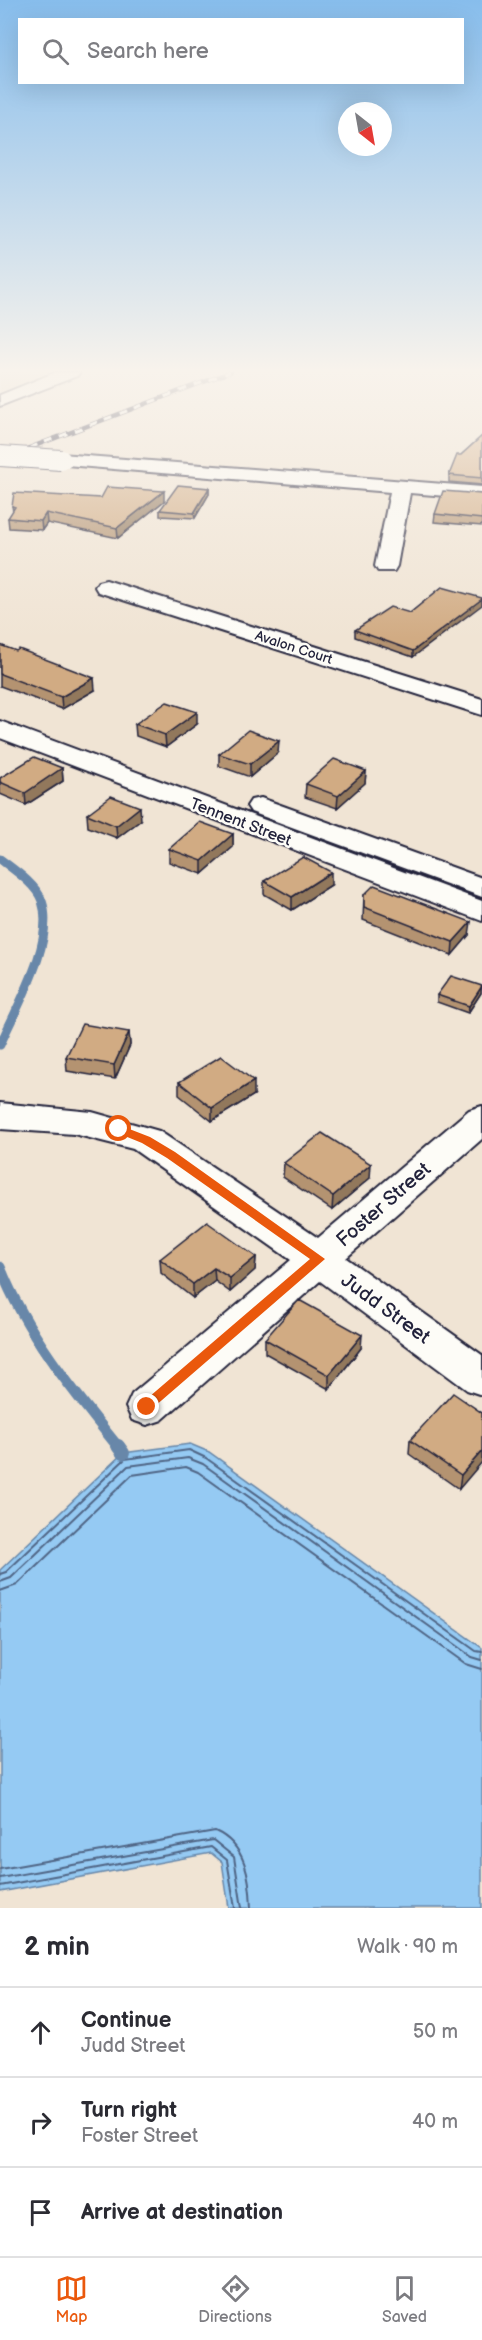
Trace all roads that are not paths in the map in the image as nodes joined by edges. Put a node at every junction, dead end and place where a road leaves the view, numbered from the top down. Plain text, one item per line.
1 (74, 461) edge
2 (401, 487) junction
3 (482, 493) edge
4 (386, 566) dead end
5 (106, 587) dead end
6 (482, 707) edge
7 (0, 709) edge
8 (0, 729) edge
9 (482, 888) edge
10 (482, 912) edge
11 (0, 1116) edge
12 (482, 1119) edge
13 (319, 1259) junction
14 (482, 1378) edge
15 (147, 1407) dead end

1 - 2 street, bridge
2 - 3 street
2 - 4 street
5 - 6 street, Avalon Court
7 - 9 street, Tennent Street
8 - 10 street, Tennent Street
11 - 13 street, Judd Street
12 - 13 street, Foster Street
13 - 14 street, Judd Street
13 - 15 street, Foster Street

